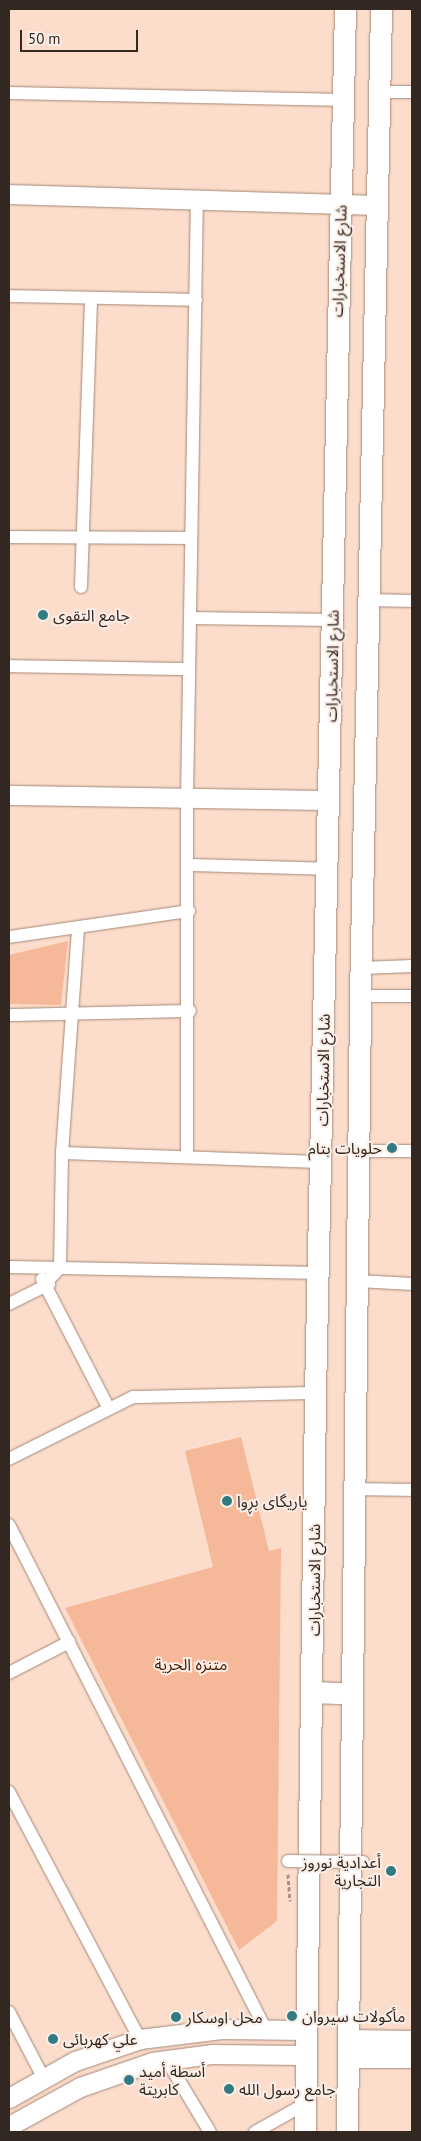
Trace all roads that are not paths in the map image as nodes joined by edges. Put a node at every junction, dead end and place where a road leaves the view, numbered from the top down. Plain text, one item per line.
1 (345, 9) edge
2 (381, 9) edge
3 (379, 92) junction
4 (412, 92) edge
5 (9, 93) edge
6 (345, 100) junction
7 (9, 194) edge
8 (197, 198) junction
9 (341, 204) junction
10 (377, 205) junction
11 (9, 296) edge
12 (91, 298) junction
13 (196, 300) junction
14 (9, 537) edge
15 (82, 537) junction
16 (191, 538) junction
17 (81, 587) dead end
18 (370, 600) junction
19 (412, 601) edge
20 (190, 618) junction
21 (333, 620) junction
22 (9, 666) edge
23 (189, 669) junction
24 (9, 796) edge
25 (187, 798) junction
26 (329, 800) junction
27 (188, 865) junction
28 (328, 869) junction
29 (189, 911) junction
30 (78, 930) junction
31 (9, 937) edge
32 (412, 966) edge
33 (362, 968) junction
34 (360, 996) junction
35 (412, 996) edge
36 (190, 1011) junction
37 (9, 1015) edge
38 (75, 1017) junction
39 (360, 1150) junction
40 (412, 1151) edge
41 (62, 1153) junction
42 (187, 1156) junction
43 (320, 1162) junction
44 (9, 1267) edge
45 (42, 1268) junction
46 (60, 1268) junction
47 (77, 1268) junction
48 (319, 1273) junction
49 (358, 1281) junction
50 (412, 1284) edge
51 (42, 1287) junction
52 (9, 1304) edge
53 (315, 1393) junction
54 (108, 1408) junction
55 (9, 1459) edge
56 (355, 1489) junction
57 (412, 1490) edge
58 (9, 1525) edge
59 (69, 1642) junction
60 (9, 1673) edge
61 (313, 1692) junction
62 (351, 1693) junction
63 (9, 1792) edge
64 (288, 1861) road end
65 (363, 1862) dead end
66 (9, 2012) edge
67 (265, 2028) junction
68 (304, 2030) junction
69 (140, 2039) junction
70 (412, 2040) edge
71 (348, 2048) junction
72 (304, 2055) junction
73 (412, 2058) edge
74 (166, 2059) junction
75 (43, 2078) junction
76 (9, 2098) edge
77 (305, 2104) junction
78 (9, 2126) edge
79 (210, 2132) edge
80 (254, 2132) edge
81 (304, 2132) edge
82 (347, 2132) edge

1 - 6 main road, شارع الاستخبارات
2 - 3 main road
3 - 4 street
3 - 10 main road
5 - 6 street
6 - 9 main road, شارع الاستخبارات
7 - 8 main road
8 - 9 main road
8 - 13 street
9 - 10 main road
9 - 21 main road, شارع الاستخبارات
10 - 18 main road
11 - 12 street
12 - 13 street
12 - 15 street
13 - 16 street
14 - 15 street
15 - 16 street
15 - 17 street
16 - 20 street
18 - 19 street
18 - 33 main road
20 - 21 street
20 - 23 street
21 - 26 main road, شارع الاستخبارات
22 - 23 street
23 - 25 street
24 - 25 main road
25 - 26 main road
25 - 27 street
26 - 28 main road, شارع الاستخبارات
27 - 28 street
27 - 29 street
28 - 43 main road, شارع الاستخبارات
29 - 30 street
29 - 36 street
30 - 31 street
30 - 38 street
32 - 33 street
33 - 34 main road
34 - 35 street
34 - 39 main road
36 - 38 street
36 - 42 street
37 - 38 street
38 - 41 street
39 - 40 street
39 - 49 main road
41 - 42 street
41 - 46 street
42 - 43 street
43 - 48 main road, شارع الاستخبارات
44 - 45 street
45 - 46 street
45 - 51 street
46 - 47 street
46 - 51 street
47 - 48 street
47 - 51 street
48 - 53 main road, شارع الاستخبارات
49 - 50 street
49 - 56 main road
51 - 52 street
51 - 54 street
53 - 54 street
53 - 61 main road, شارع الاستخبارات
54 - 55 street
56 - 57 street
56 - 62 main road
58 - 59 street
59 - 60 street
59 - 67 street
61 - 62 main road
61 - 68 main road, شارع الاستخبارات
62 - 71 main road
63 - 69 street
64 - 65 street, bridge
66 - 75 street
67 - 68 main road
67 - 69 main road
68 - 72 main road, شارع الاستخبارات
69 - 75 main road
70 - 71 main road
71 - 73 main road
71 - 82 main road
72 - 74 main road
72 - 77 main road, شارع الاستخبارات
74 - 78 main road
74 - 79 street
75 - 76 main road
77 - 80 street
77 - 81 main road, شارع الاستخبارات

